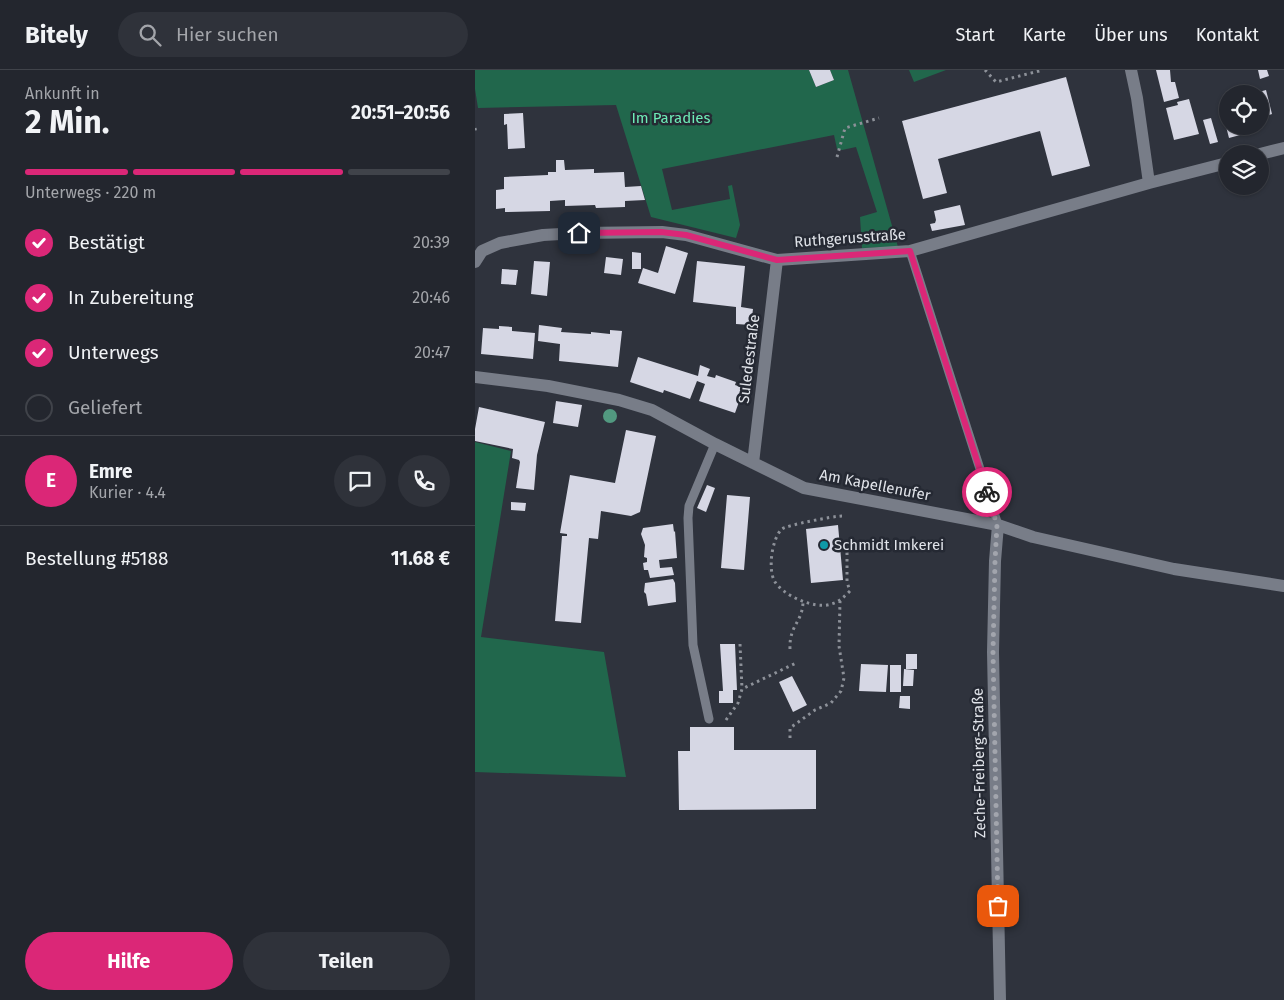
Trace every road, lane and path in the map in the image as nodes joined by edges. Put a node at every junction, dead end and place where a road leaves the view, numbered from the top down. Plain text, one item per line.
1 (985, 70) edge
2 (1043, 70) edge
3 (1131, 70) edge
4 (879, 118) dead end
5 (475, 128) edge
6 (476, 134) edge
7 (1284, 148) edge
8 (1269, 152) edge
9 (837, 157) dead end
10 (1219, 164) edge
11 (1149, 183) junction
12 (910, 251) junction
13 (777, 260) junction
14 (475, 262) edge
15 (475, 377) edge
16 (715, 444) junction
17 (753, 463) junction
18 (842, 516) dead end
19 (997, 525) junction
20 (847, 545) dead end
21 (1284, 586) edge
22 (840, 600) junction
23 (803, 601) junction
24 (740, 644) dead end
25 (790, 649) dead end
26 (795, 663) dead end
27 (742, 689) junction
28 (709, 719) dead end
29 (726, 720) dead end
30 (790, 738) dead end
31 (1000, 1000) edge

1 - 2 path
3 - 11 street
4 - 9 path
5 - 6 path
7 - 8 street
10 - 11 street, Ruthgerusstraße
11 - 12 street, Ruthgerusstraße
12 - 13 street, Ruthgerusstraße
12 - 19 lane
13 - 14 street, Ruthgerusstraße
13 - 17 street, Suledestraße
15 - 16 street, Am Kapellenufer
16 - 17 street, Am Kapellenufer
16 - 28 lane
17 - 19 street, Am Kapellenufer
18 - 23 path
19 - 21 street, Am Kapellenufer
19 - 31 street, Zeche-Freiberg-Straße
20 - 22 path
22 - 23 path
22 - 30 path
23 - 25 path
24 - 27 path
26 - 27 path
27 - 29 path

